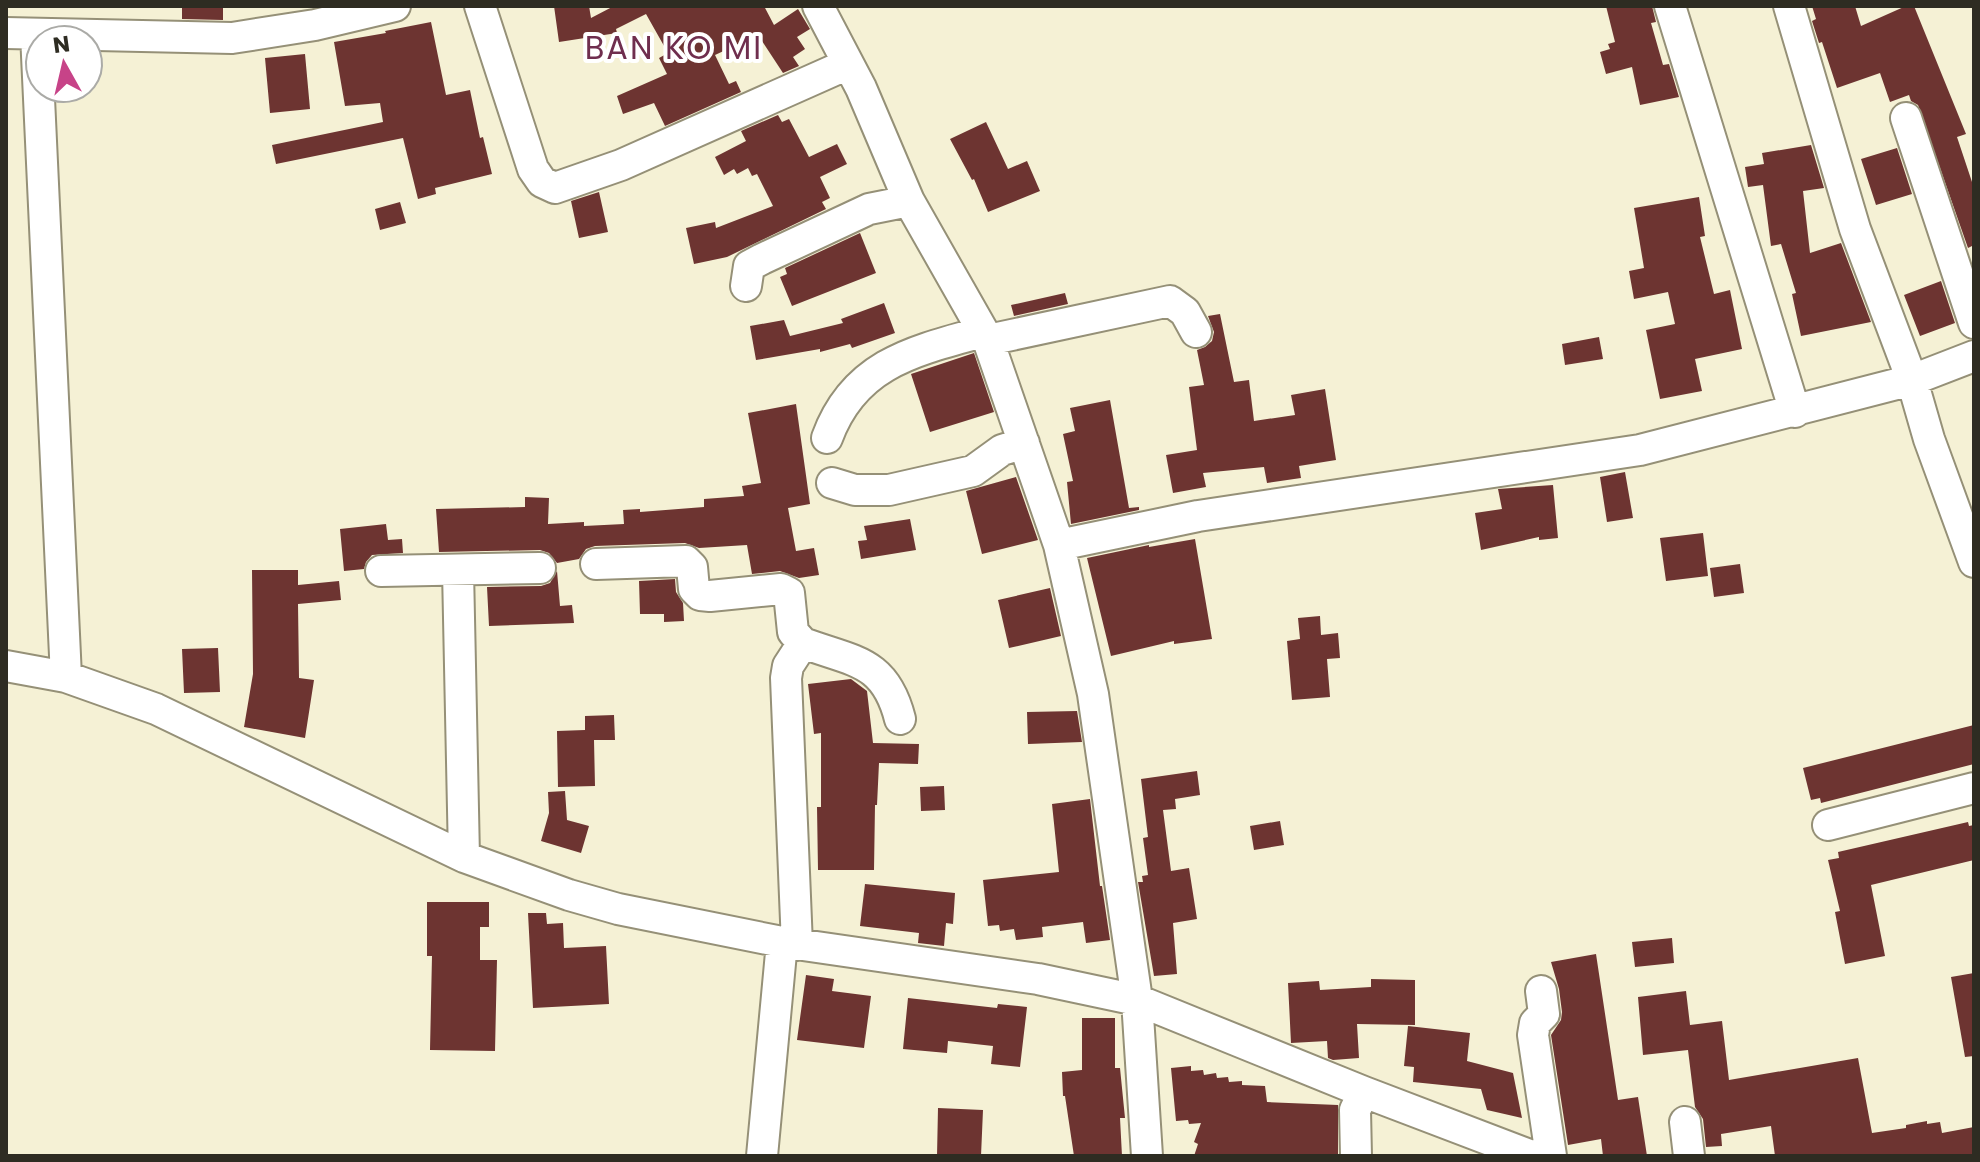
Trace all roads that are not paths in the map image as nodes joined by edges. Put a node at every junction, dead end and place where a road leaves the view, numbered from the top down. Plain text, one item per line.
1 (395, 6) edge
2 (480, 6) edge
3 (818, 6) edge
4 (1670, 6) edge
5 (1789, 6) edge
6 (314, 16) edge
7 (104, 35) edge
8 (848, 64) junction
9 (39, 104) edge
10 (1906, 118) dead end
11 (909, 201) junction
12 (746, 286) dead end
13 (1974, 323) edge
14 (1196, 332) dead end
15 (985, 336) junction
16 (1974, 356) edge
17 (1912, 380) junction
18 (1795, 412) junction
19 (827, 438) dead end
20 (1024, 443) junction
21 (832, 483) dead end
22 (1059, 545) junction
23 (1974, 562) edge
24 (596, 564) dead end
25 (540, 568) dead end
26 (458, 570) junction
27 (381, 571) dead end
28 (803, 643) junction
29 (6, 666) edge
30 (66, 677) junction
31 (900, 719) dead end
32 (1974, 788) edge
33 (1828, 825) dead end
34 (464, 857) junction
35 (790, 944) junction
36 (1541, 991) dead end
37 (1137, 1000) junction
38 (1364, 1092) junction
39 (1685, 1122) dead end
40 (1460, 1143) edge
41 (762, 1156) edge
42 (1147, 1156) edge
43 (1356, 1156) edge
44 (1532, 1156) edge
45 (1551, 1156) edge
46 (1689, 1156) edge

1 - 6 street
2 - 8 street
3 - 8 street
4 - 18 street
5 - 17 street
6 - 7 street
8 - 11 street
9 - 30 street
10 - 13 street
11 - 12 street
11 - 15 street
14 - 15 street
15 - 19 street
15 - 20 street
16 - 17 street
17 - 18 street
17 - 23 street
18 - 22 street
20 - 21 street
20 - 22 street
22 - 37 street
24 - 28 street
25 - 26 street
26 - 27 street
26 - 34 street
28 - 31 street
28 - 35 street
29 - 30 street
30 - 34 street
32 - 33 street
34 - 35 street
35 - 37 street
35 - 41 street
36 - 45 street
37 - 38 street
37 - 42 street
38 - 40 street
38 - 43 street
39 - 46 street
40 - 44 street

